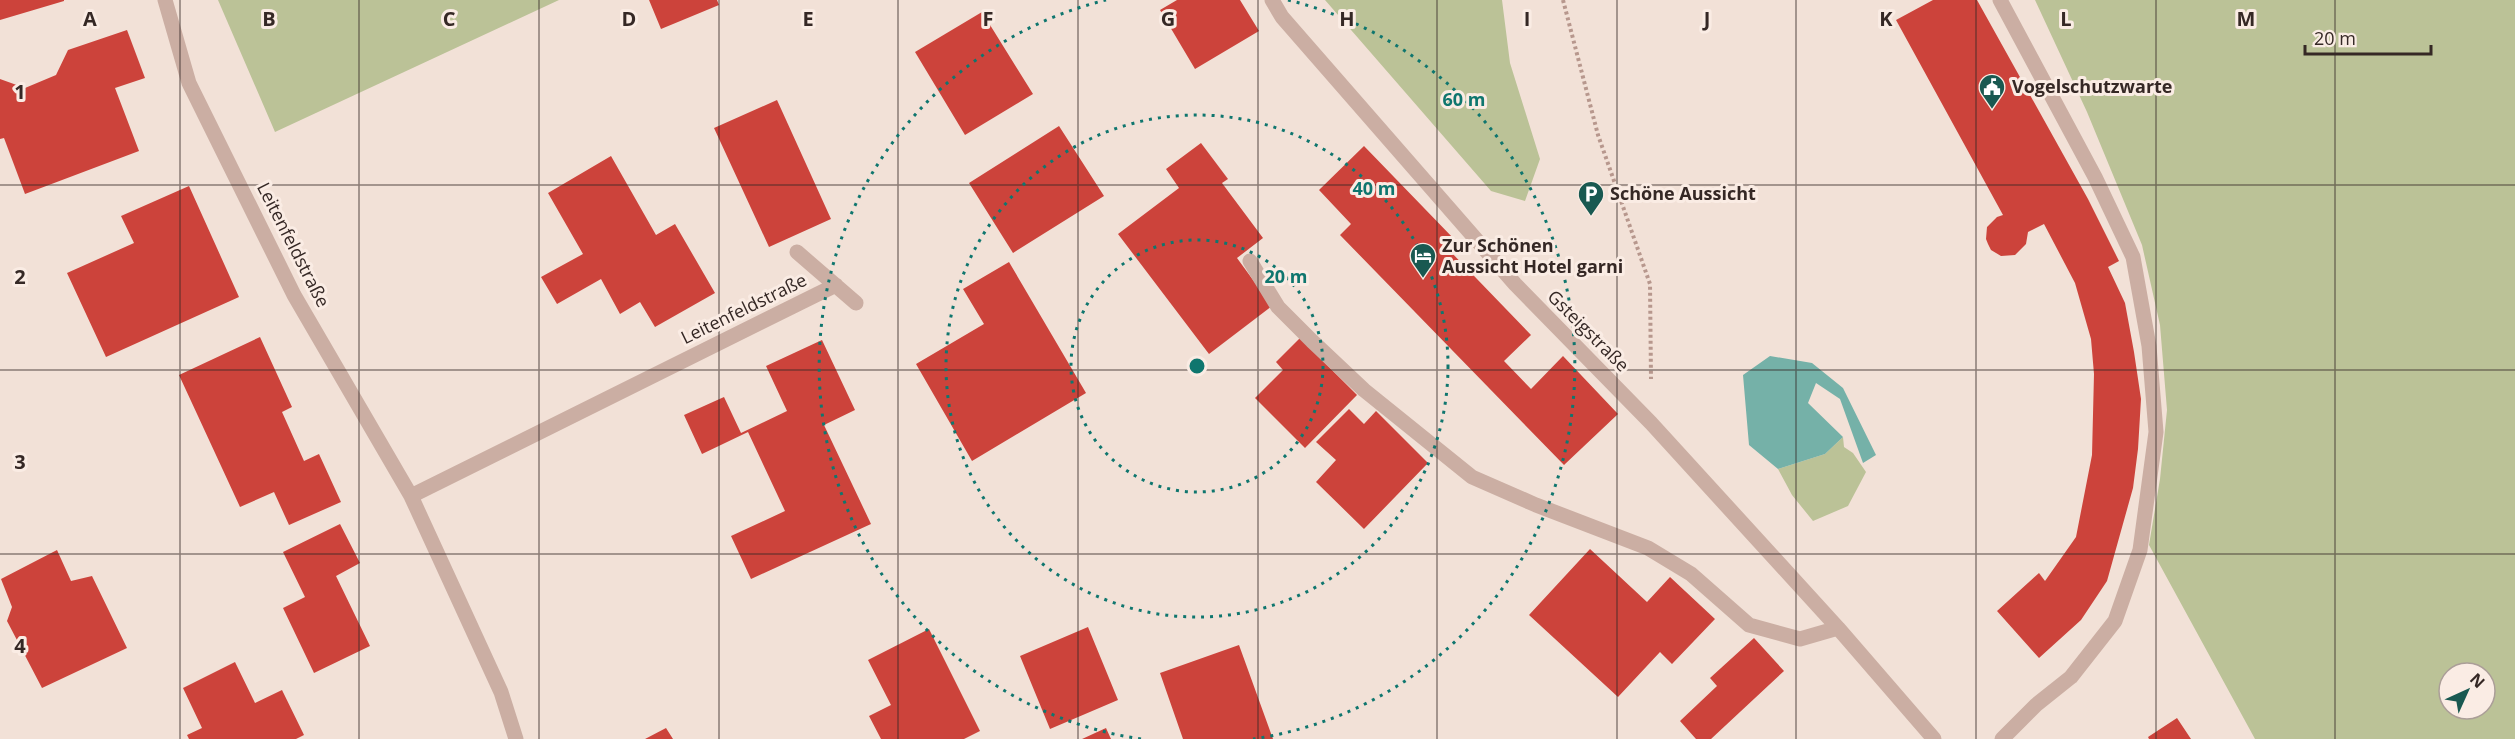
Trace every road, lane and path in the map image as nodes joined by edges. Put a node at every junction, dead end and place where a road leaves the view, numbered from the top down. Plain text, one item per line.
1 (165, 0) edge
2 (1272, 0) edge
3 (1563, 0) edge
4 (2000, 0) edge
5 (796, 252) dead end
6 (1250, 261) dead end
7 (836, 285) junction
8 (856, 303) dead end
9 (1651, 423) junction
10 (411, 496) junction
11 (1838, 628) junction
12 (516, 739) edge
13 (1934, 739) edge
14 (2002, 739) edge

1 - 10 street, Leitenfeldstraße
2 - 9 street, Gsteigstraße
3 - 9 path
4 - 14 street
5 - 7 street
6 - 11 street
7 - 8 street
7 - 10 street, Leitenfeldstraße
9 - 11 street, Gsteigstraße
10 - 12 street, Leitenfeldstraße
11 - 13 street, Gsteigstraße

